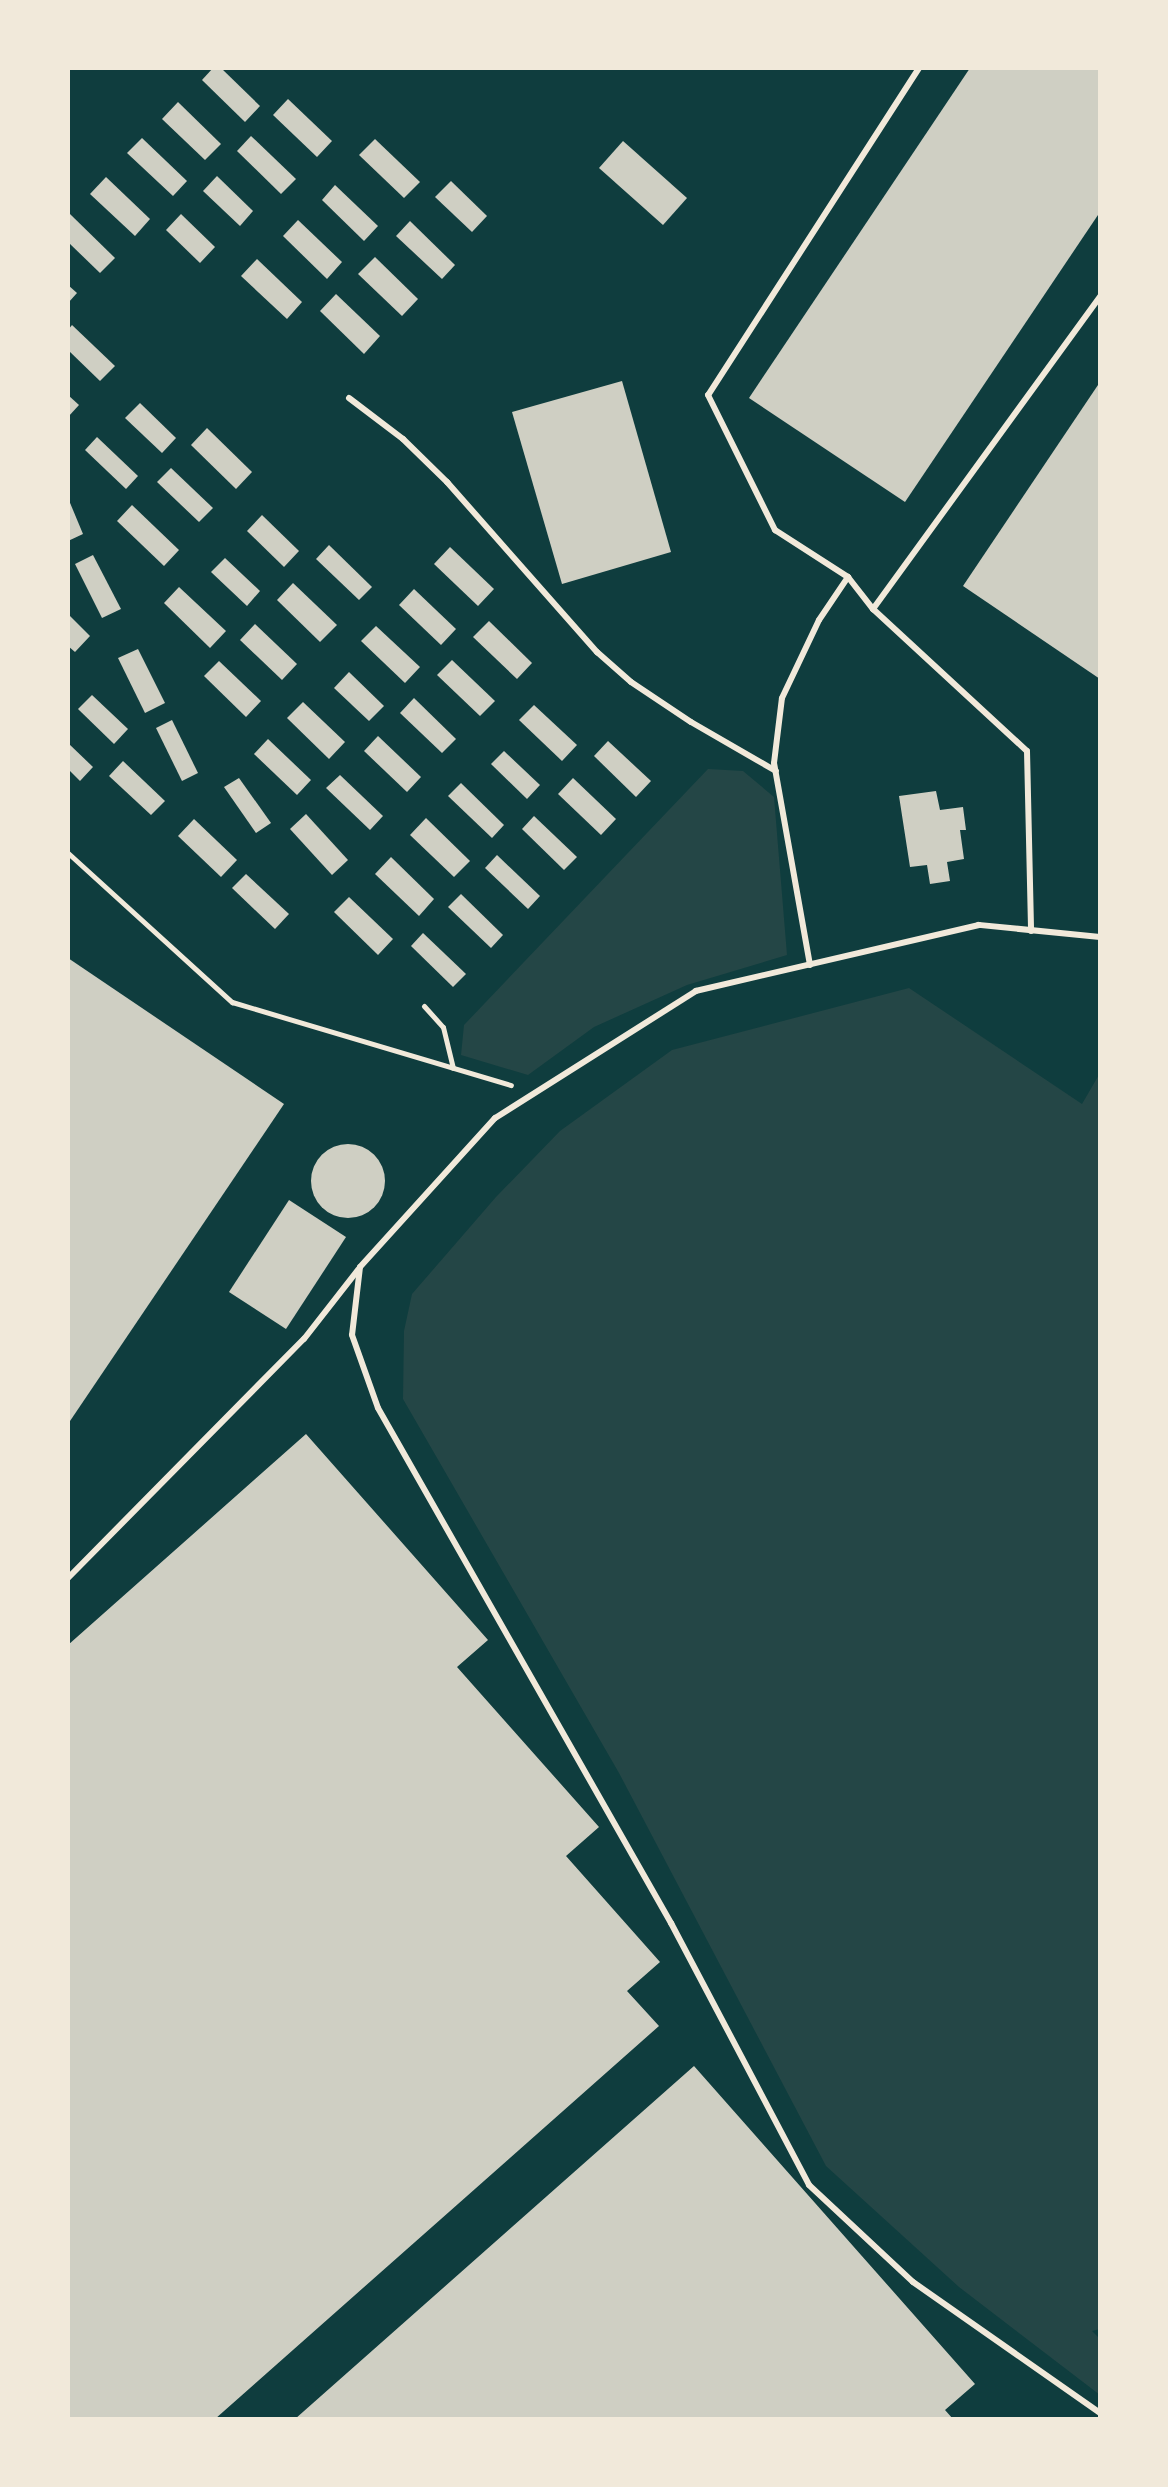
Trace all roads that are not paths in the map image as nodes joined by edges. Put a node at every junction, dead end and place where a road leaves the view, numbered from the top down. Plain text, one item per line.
1 (919, 68) edge
2 (1100, 296) edge
3 (349, 398) dead end
4 (848, 577) junction
5 (873, 609) junction
6 (776, 771) junction
7 (1031, 931) junction
8 (1100, 937) edge
9 (810, 965) junction
10 (360, 1267) junction
11 (68, 1578) edge
12 (1100, 2413) edge

1 - 4 lane
2 - 5 lane
3 - 6 lane
4 - 5 lane
4 - 6 lane
5 - 7 lane
6 - 9 lane
7 - 8 lane
7 - 9 lane
9 - 10 lane
10 - 11 lane
10 - 12 lane

